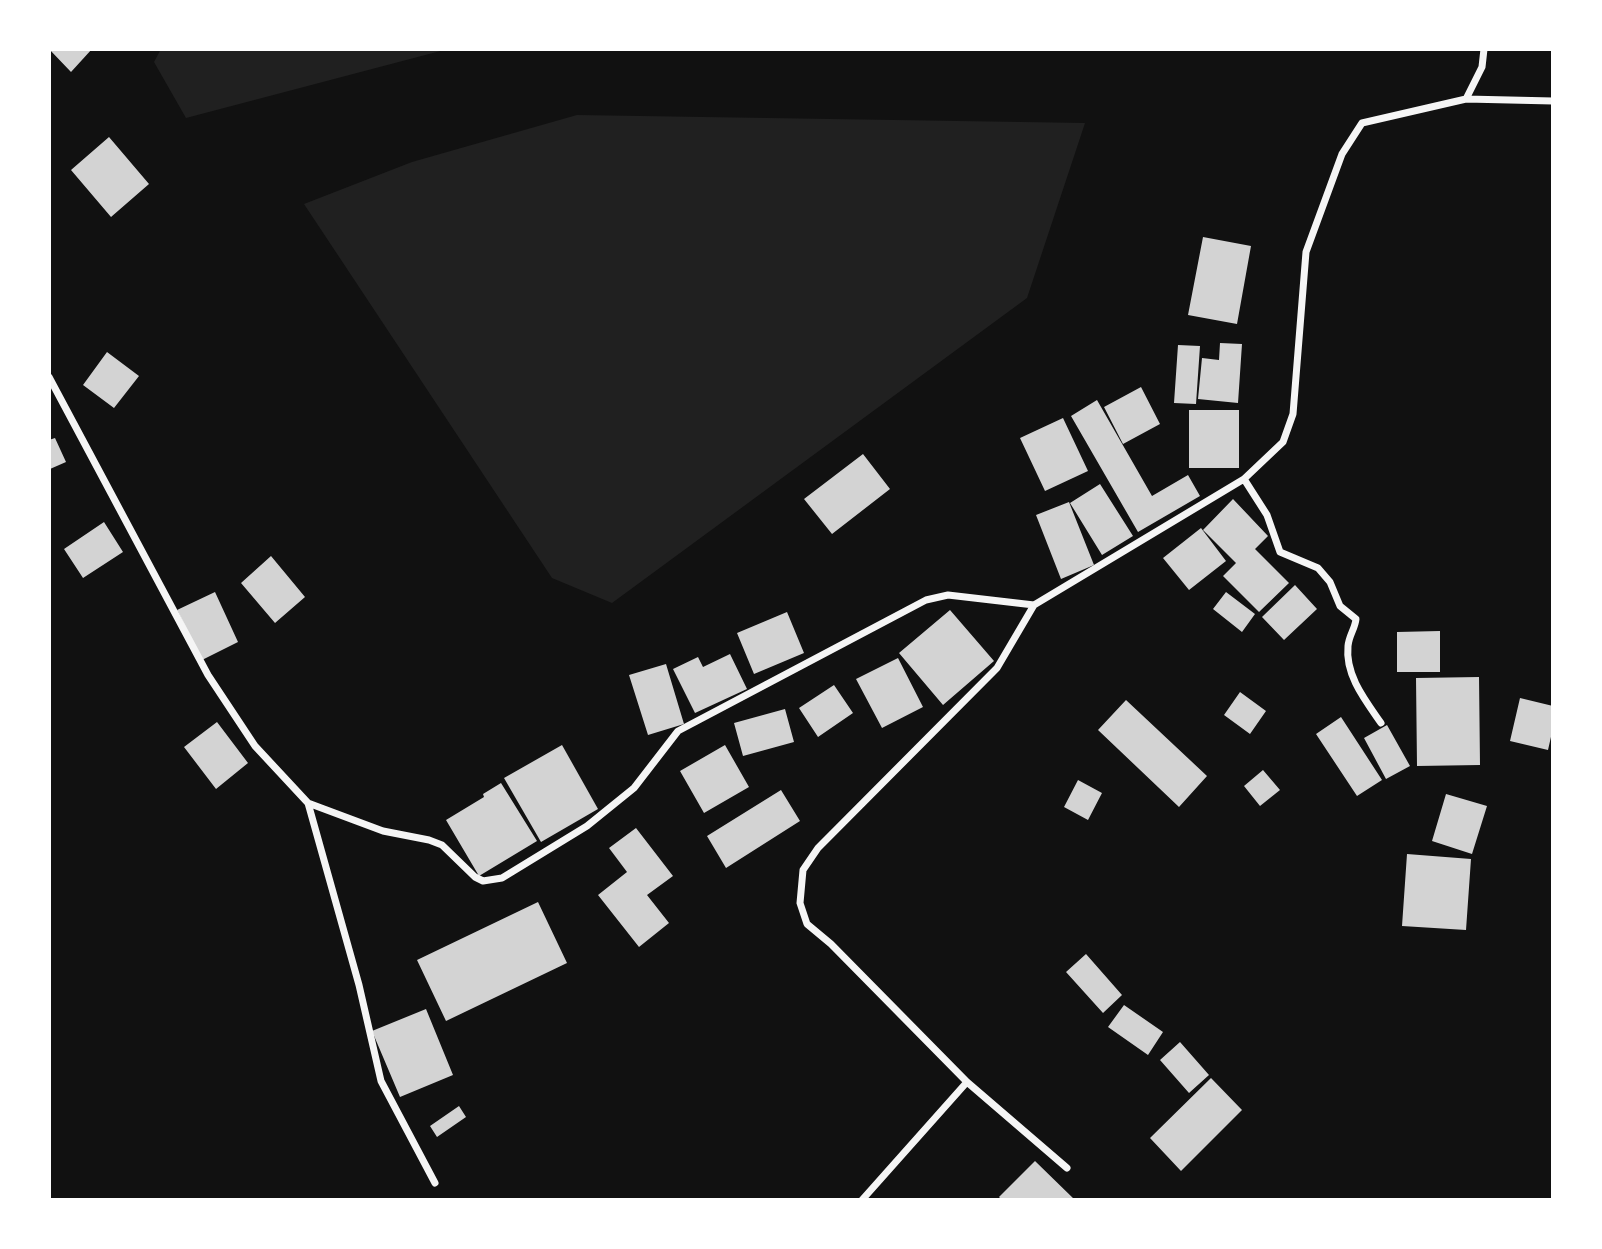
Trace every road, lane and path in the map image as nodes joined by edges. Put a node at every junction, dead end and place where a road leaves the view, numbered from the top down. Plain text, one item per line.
1 (1483, 49) edge
2 (1466, 99) junction
3 (1553, 101) edge
4 (49, 377) edge
5 (1244, 479) junction
6 (1034, 605) junction
7 (1381, 723) dead end
8 (308, 803) junction
9 (967, 1082) junction
10 (1067, 1168) dead end
11 (435, 1183) dead end
12 (862, 1200) edge

1 - 2 street
2 - 3 street
2 - 5 street
4 - 8 street
5 - 6 street
5 - 7 street
6 - 8 street
6 - 9 street
8 - 11 street
9 - 10 street
9 - 12 street

